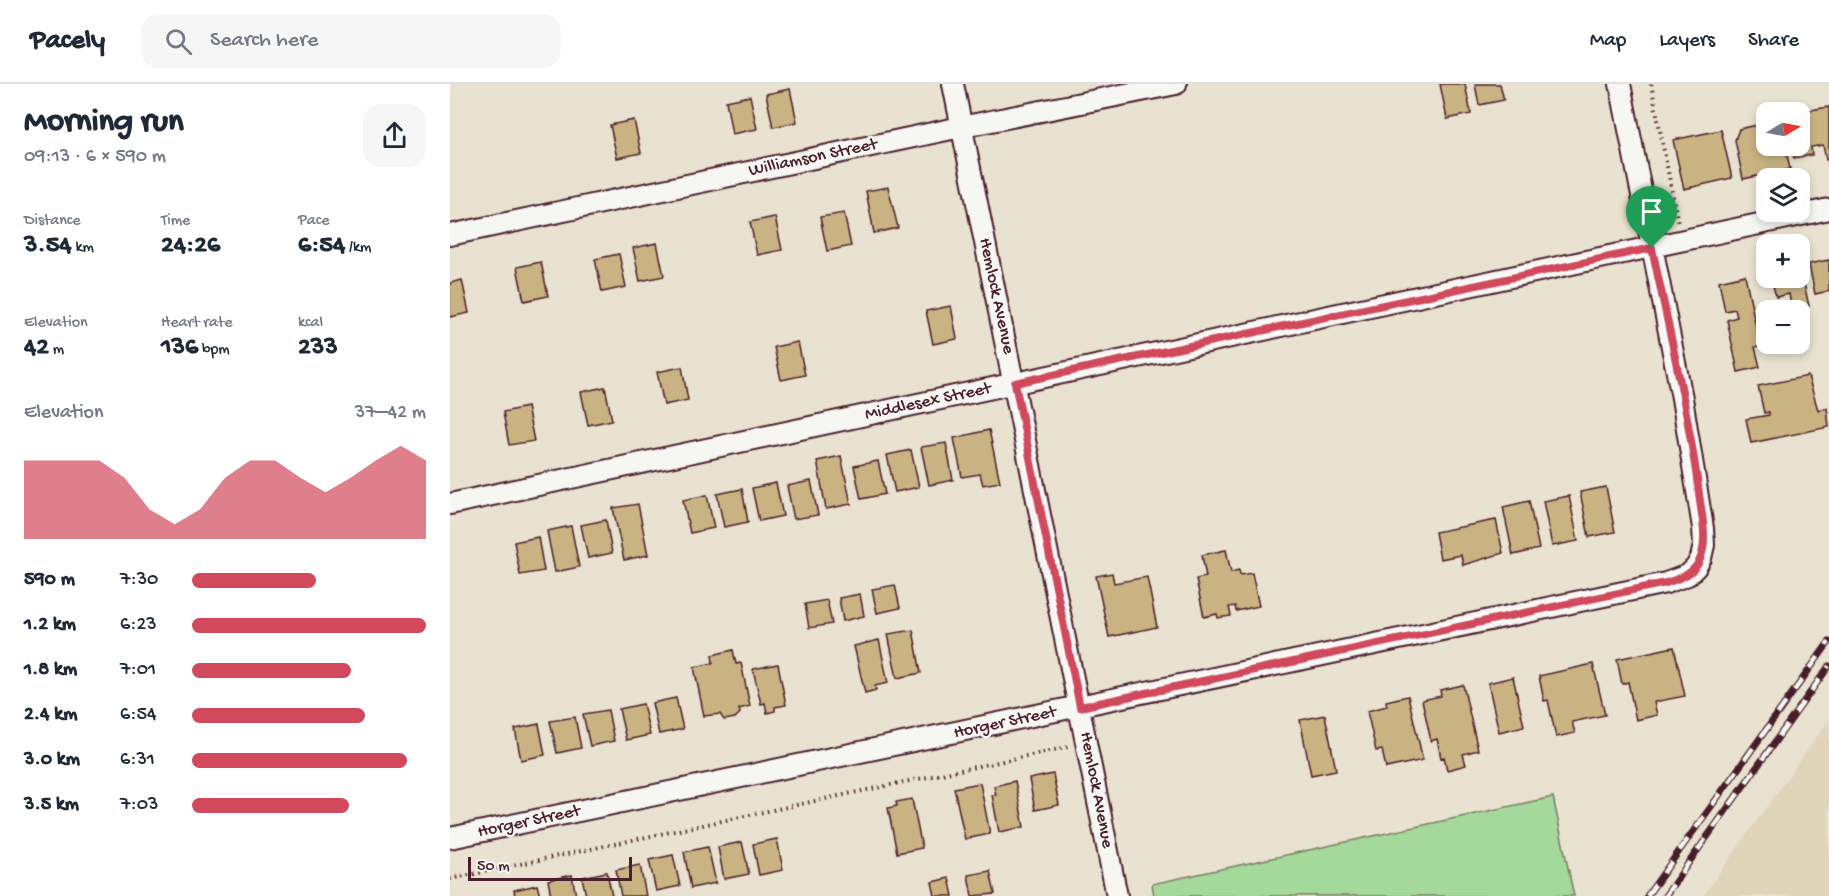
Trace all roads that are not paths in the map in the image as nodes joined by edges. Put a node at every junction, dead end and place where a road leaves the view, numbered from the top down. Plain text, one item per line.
1 (953, 84) edge
2 (1176, 84) edge
3 (1620, 84) edge
4 (961, 127) junction
5 (1829, 209) edge
6 (450, 235) edge
7 (1652, 248) junction
8 (1015, 383) junction
9 (450, 504) edge
10 (1080, 707) junction
11 (450, 838) edge
12 (1117, 896) edge

1 - 4 street, Hemlock Avenue
2 - 4 street, Williamson Street
3 - 7 street
4 - 6 street, Williamson Street
4 - 8 street, Hemlock Avenue
5 - 7 street, Middlesex Street
7 - 8 street, Middlesex Street
7 - 10 street, Horger Street
8 - 9 street, Middlesex Street
8 - 10 street, Hemlock Avenue
10 - 11 street, Horger Street
10 - 12 street, Hemlock Avenue

